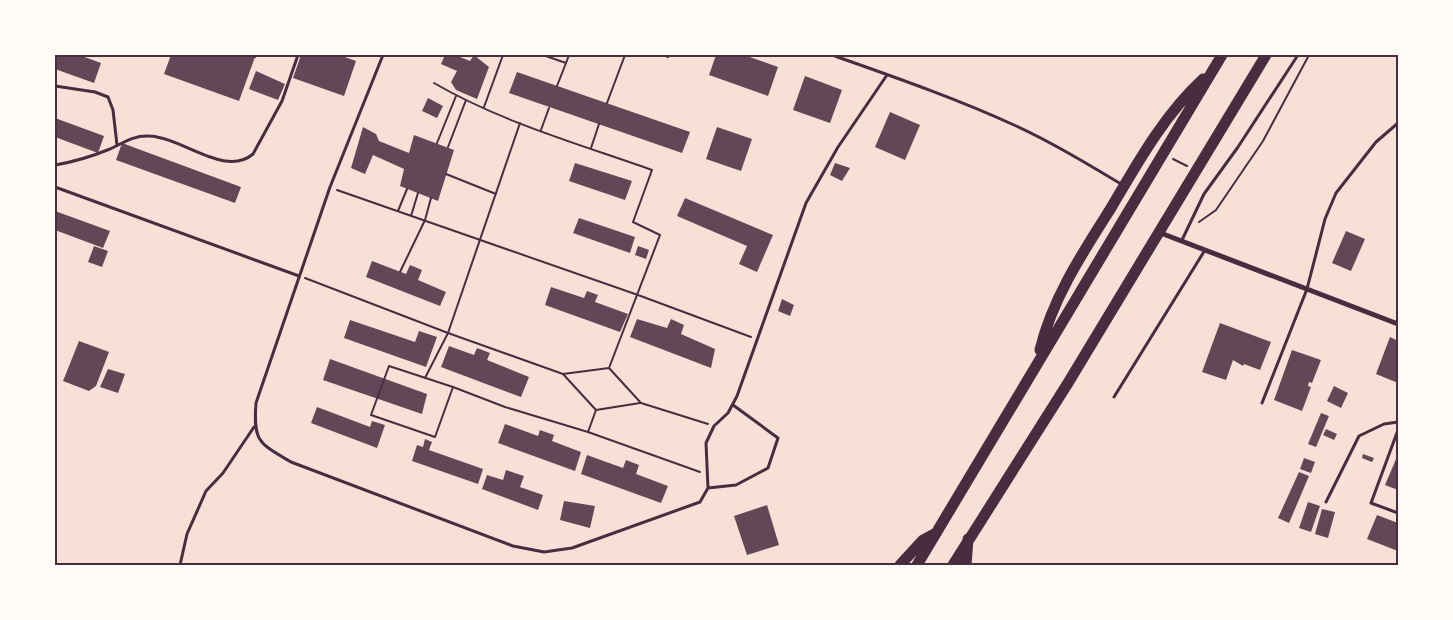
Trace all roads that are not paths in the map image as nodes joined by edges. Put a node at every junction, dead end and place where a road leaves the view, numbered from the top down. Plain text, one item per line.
1 (298, 55) edge
2 (382, 55) edge
3 (832, 55) edge
4 (1222, 55) edge
5 (1266, 55) edge
6 (1298, 55) edge
7 (1212, 71) junction
8 (887, 75) junction
9 (55, 86) edge
10 (1398, 123) edge
11 (117, 145) junction
12 (55, 165) edge
13 (1124, 186) junction
14 (55, 187) edge
15 (1158, 232) junction
16 (1182, 240) junction
17 (1206, 250) junction
18 (300, 276) junction
19 (1307, 290) junction
20 (1398, 324) edge
21 (1038, 361) junction
22 (1114, 397) dead end
23 (1262, 403) dead end
24 (733, 405) junction
25 (1398, 422) edge
26 (254, 427) junction
27 (1398, 430) edge
28 (708, 488) junction
29 (1326, 502) dead end
30 (1398, 513) edge
31 (936, 533) junction
32 (968, 538) junction
33 (180, 565) edge
34 (900, 565) edge
35 (918, 565) edge
36 (953, 565) edge
37 (966, 565) edge

1 - 11 lane
2 - 18 lane
3 - 8 lane
4 - 7 highway
5 - 15 highway
6 - 16 lane
7 - 13 highway
7 - 21 highway
8 - 13 lane
8 - 24 lane
9 - 11 lane
10 - 19 lane
11 - 12 lane
13 - 21 highway
14 - 18 lane
15 - 16 street
15 - 32 highway
16 - 17 street
17 - 19 street
17 - 22 lane
18 - 26 lane
19 - 20 street
19 - 23 lane
21 - 31 highway
24 - 28 lane
24 - 28 lane
25 - 29 lane
26 - 28 lane
26 - 33 lane
27 - 30 lane
31 - 34 highway
31 - 35 highway
32 - 36 highway
32 - 37 highway

